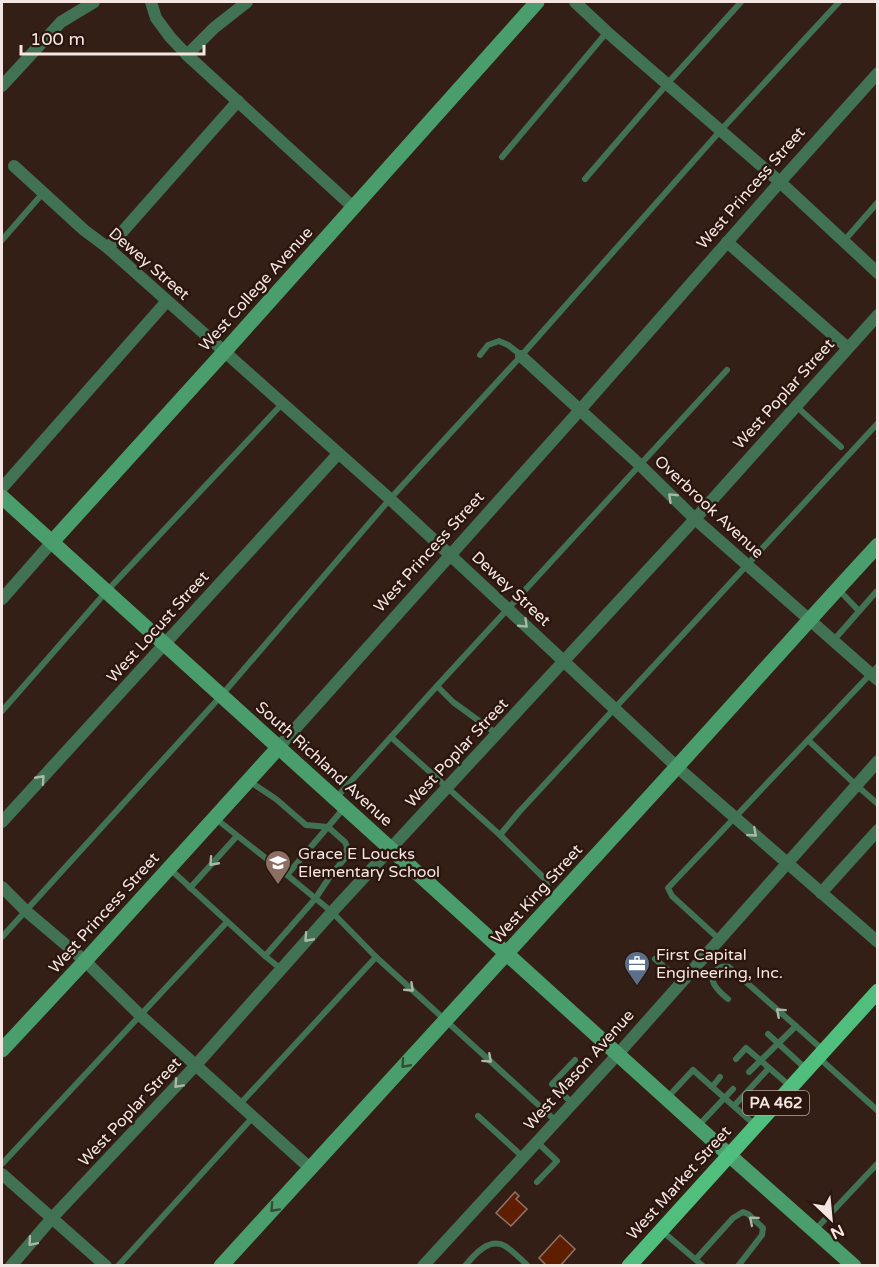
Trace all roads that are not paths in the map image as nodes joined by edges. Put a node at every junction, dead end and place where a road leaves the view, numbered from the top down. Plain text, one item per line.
1 (94, 2) edge
2 (151, 2) edge
3 (247, 2) edge
4 (537, 2) edge
5 (575, 2) edge
6 (741, 2) edge
7 (838, 2) edge
8 (607, 32) junction
9 (187, 55) junction
10 (878, 73) edge
11 (667, 84) junction
12 (2, 86) edge
13 (238, 101) junction
14 (721, 130) junction
15 (502, 157) dead end
16 (14, 166) dead end
17 (585, 179) dead end
18 (780, 182) junction
19 (43, 193) junction
20 (878, 202) edge
21 (353, 207) junction
22 (2, 240) edge
23 (844, 241) junction
24 (727, 242) junction
25 (108, 248) junction
26 (878, 273) edge
27 (167, 301) junction
28 (878, 315) edge
29 (848, 348) junction
30 (225, 351) junction
31 (480, 355) dead end
32 (521, 356) junction
33 (727, 370) dead end
34 (282, 404) junction
35 (796, 406) junction
36 (579, 410) junction
37 (878, 423) edge
38 (841, 447) dead end
39 (338, 454) junction
40 (640, 465) junction
41 (2, 488) edge
42 (2, 497) edge
43 (390, 499) junction
44 (695, 519) junction
45 (52, 542) junction
46 (878, 545) edge
47 (451, 555) junction
48 (746, 565) junction
49 (837, 589) junction
50 (106, 591) junction
51 (876, 592) dead end
52 (2, 599) edge
53 (508, 609) junction
54 (860, 611) junction
55 (809, 619) junction
56 (833, 641) junction
57 (164, 644) junction
58 (564, 662) junction
59 (875, 673) edge
60 (436, 686) junction
61 (221, 696) junction
62 (615, 710) junction
63 (2, 711) edge
64 (497, 734) junction
65 (391, 737) junction
66 (808, 740) junction
67 (278, 748) junction
68 (878, 761) edge
69 (677, 767) junction
70 (248, 780) junction
71 (856, 785) junction
72 (447, 788) junction
73 (340, 803) junction
74 (878, 804) edge
75 (735, 817) junction
76 (215, 818) junction
77 (2, 822) edge
78 (328, 827) junction
79 (878, 830) edge
80 (500, 835) junction
81 (237, 836) junction
82 (391, 849) junction
83 (787, 862) junction
84 (169, 868) junction
85 (287, 875) junction
86 (549, 883) dead end
87 (2, 887) edge
88 (190, 888) junction
89 (821, 893) junction
90 (315, 899) junction
91 (26, 911) junction
92 (332, 912) junction
93 (227, 922) junction
94 (2, 937) edge
95 (718, 939) junction
96 (878, 942) edge
97 (507, 953) junction
98 (265, 956) junction
99 (376, 957) junction
100 (655, 959) dead end
101 (86, 961) junction
102 (281, 969) junction
103 (681, 981) junction
104 (878, 992) edge
105 (728, 999) dead end
106 (141, 1016) junction
107 (444, 1020) junction
108 (795, 1026) junction
109 (768, 1034) dead end
110 (779, 1043) junction
111 (2, 1050) edge
112 (618, 1054) junction
113 (821, 1054) junction
114 (575, 1059) dead end
115 (736, 1059) dead end
116 (760, 1060) junction
117 (196, 1065) junction
118 (769, 1068) junction
119 (806, 1069) junction
120 (749, 1072) dead end
121 (720, 1077) dead end
122 (791, 1086) junction
123 (712, 1087) junction
124 (733, 1089) dead end
125 (667, 1098) junction
126 (724, 1098) junction
127 (572, 1103) junction
128 (239, 1105) junction
129 (734, 1106) junction
130 (878, 1111) edge
131 (478, 1116) dead end
132 (253, 1117) junction
133 (556, 1121) junction
134 (756, 1125) junction
135 (698, 1126) junction
136 (536, 1142) junction
137 (729, 1155) junction
138 (523, 1157) junction
139 (878, 1163) edge
140 (2, 1164) edge
141 (311, 1169) junction
142 (2, 1174) edge
143 (537, 1182) dead end
144 (52, 1218) junction
145 (661, 1230) junction
146 (814, 1231) junction
147 (696, 1259) junction
148 (11, 1266) edge
149 (106, 1266) edge
150 (118, 1266) edge
151 (222, 1266) edge
152 (423, 1266) edge
153 (465, 1266) edge
154 (528, 1266) edge
155 (629, 1266) edge
156 (703, 1266) edge
157 (738, 1266) edge
158 (854, 1266) edge

1 - 12 street
2 - 9 street
3 - 9 street
4 - 21 street, West College Avenue
5 - 8 street
6 - 11 lane
7 - 14 lane
8 - 11 street
8 - 15 lane
9 - 13 street
10 - 18 street, West Princess Street
11 - 14 street
11 - 17 lane
13 - 21 street
13 - 25 street
14 - 18 street
14 - 32 lane
16 - 19 street, Dewey Street
18 - 23 street
18 - 24 street, West Princess Street
19 - 22 lane
19 - 25 street, Dewey Street
20 - 23 lane
21 - 30 street, West College Avenue
23 - 26 street
24 - 29 street
24 - 36 street, West Princess Street
25 - 27 street, Dewey Street
27 - 30 street, Dewey Street
27 - 41 street
28 - 29 street, West Poplar Street
29 - 35 street, West Poplar Street
30 - 34 street, Dewey Street
30 - 45 street, West College Avenue
31 - 32 lane
32 - 36 street, Overbrook Avenue
32 - 43 lane
33 - 40 lane
34 - 39 street, Dewey Street
34 - 50 lane
35 - 38 lane
35 - 44 street, West Poplar Street
36 - 40 street, Overbrook Avenue
36 - 47 street, West Princess Street
37 - 48 lane
39 - 43 street, Dewey Street
39 - 57 street, West Locust Street
44 -> 40 street, Overbrook Avenue
40 - 53 lane
42 - 45 street, South Richland Avenue
43 - 47 street, Dewey Street
43 - 61 lane
44 - 48 street, Overbrook Avenue
44 - 58 street, West Poplar Street
45 - 50 street, South Richland Avenue
45 - 52 street, West College Avenue
46 - 49 street, West King Street
47 - 53 street, Dewey Street
47 - 67 street, West Princess Street
48 - 55 street, Overbrook Avenue
48 - 62 lane
49 - 54 lane
49 - 55 street, West King Street
50 - 57 street, South Richland Avenue
50 - 63 lane
51 - 54 lane
53 -> 58 street, Dewey Street
53 - 60 lane
54 - 56 lane
55 - 56 street, Overbrook Avenue
55 - 69 street, West King Street
56 - 59 street, Overbrook Avenue
57 - 61 street, South Richland Avenue
77 -> 57 street, West Locust Street
58 - 62 street, Dewey Street
58 - 64 street, West Poplar Street
59 - 66 lane
60 - 64 lane
60 - 65 lane
61 - 67 street, South Richland Avenue
61 - 91 lane
62 - 69 street, Dewey Street
62 - 80 lane
64 - 72 street, West Poplar Street
65 - 72 lane
65 - 73 lane
66 - 71 lane
66 - 75 lane
67 - 70 street, West Princess Street
67 - 73 street, South Richland Avenue
68 - 71 street, West Mason Avenue
69 - 75 street, Dewey Street
69 - 97 street, West King Street
70 - 76 street, West Princess Street
70 - 78 lane
71 - 74 lane
71 - 83 street, West Mason Avenue
72 - 80 lane
72 - 82 street, West Poplar Street
73 - 78 lane
73 - 82 street, South Richland Avenue
75 -> 83 street, Dewey Street
75 - 95 lane
76 - 81 lane
76 - 84 street, West Princess Street
78 - 85 lane
78 - 90 lane
79 - 89 street
80 - 86 lane
81 - 85 lane
81 -> 88 lane
82 - 92 street, West Poplar Street
82 - 97 street, South Richland Avenue
83 - 89 street, Dewey Street
83 - 95 street, West Mason Avenue
84 - 88 lane
84 - 101 street, West Princess Street
85 - 90 lane
87 - 91 street
88 - 93 lane
89 - 96 street, Dewey Street
90 - 92 lane
90 - 98 lane
91 - 94 lane
91 - 101 street
92 - 99 lane
92 -> 102 street, West Poplar Street
93 - 98 lane
93 - 106 lane
95 - 103 street, West Mason Avenue
97 - 107 street, West King Street
97 - 112 street, South Richland Avenue
98 - 102 lane
99 -> 107 lane
99 - 128 lane
100 - 103 lane
101 - 106 street
101 - 111 street, West Princess Street
102 - 117 street, West Poplar Street
103 - 112 street, West Mason Avenue
104 - 113 main road, West Market Street / PA 462
108 -> 105 lane
106 - 117 street
106 - 140 lane
107 -> 133 lane
107 -> 141 street, West King Street
108 - 110 lane
108 - 113 lane
109 - 110 lane
110 - 116 lane
110 - 119 lane
112 - 125 street, South Richland Avenue
112 - 127 street, West Mason Avenue
113 - 119 main road, West Market Street / PA 462
113 - 130 lane
114 - 127 lane
115 - 116 lane
116 - 118 lane
116 - 120 lane
117 - 128 street
117 -> 144 street, West Poplar Street
118 - 122 lane
118 - 129 lane
119 - 122 main road, West Market Street / PA 462
121 - 123 lane
122 - 134 main road, West Market Street / PA 462
123 - 125 lane
123 - 126 lane
124 - 126 lane
125 - 135 street, South Richland Avenue
126 - 129 lane
126 - 135 lane
127 - 133 street, West Mason Avenue
128 - 132 street
129 - 134 lane
131 - 138 lane
132 - 141 street
132 - 150 lane
133 - 136 street, West Mason Avenue
134 - 137 main road, West Market Street / PA 462
135 - 137 street, South Richland Avenue
136 - 138 street, West Mason Avenue
136 - 143 lane
137 - 145 main road, West Market Street / PA 462
137 - 146 street, South Richland Avenue
138 - 152 street, West Mason Avenue
139 - 146 lane
141 -> 151 street, West King Street
142 - 144 street
144 -> 148 street, West Poplar Street
144 - 149 street
145 - 147 lane
145 - 155 main road, West Market Street / PA 462
146 - 158 street, South Richland Avenue
147 - 156 lane
157 -> 147 lane
153 - 154 lane

